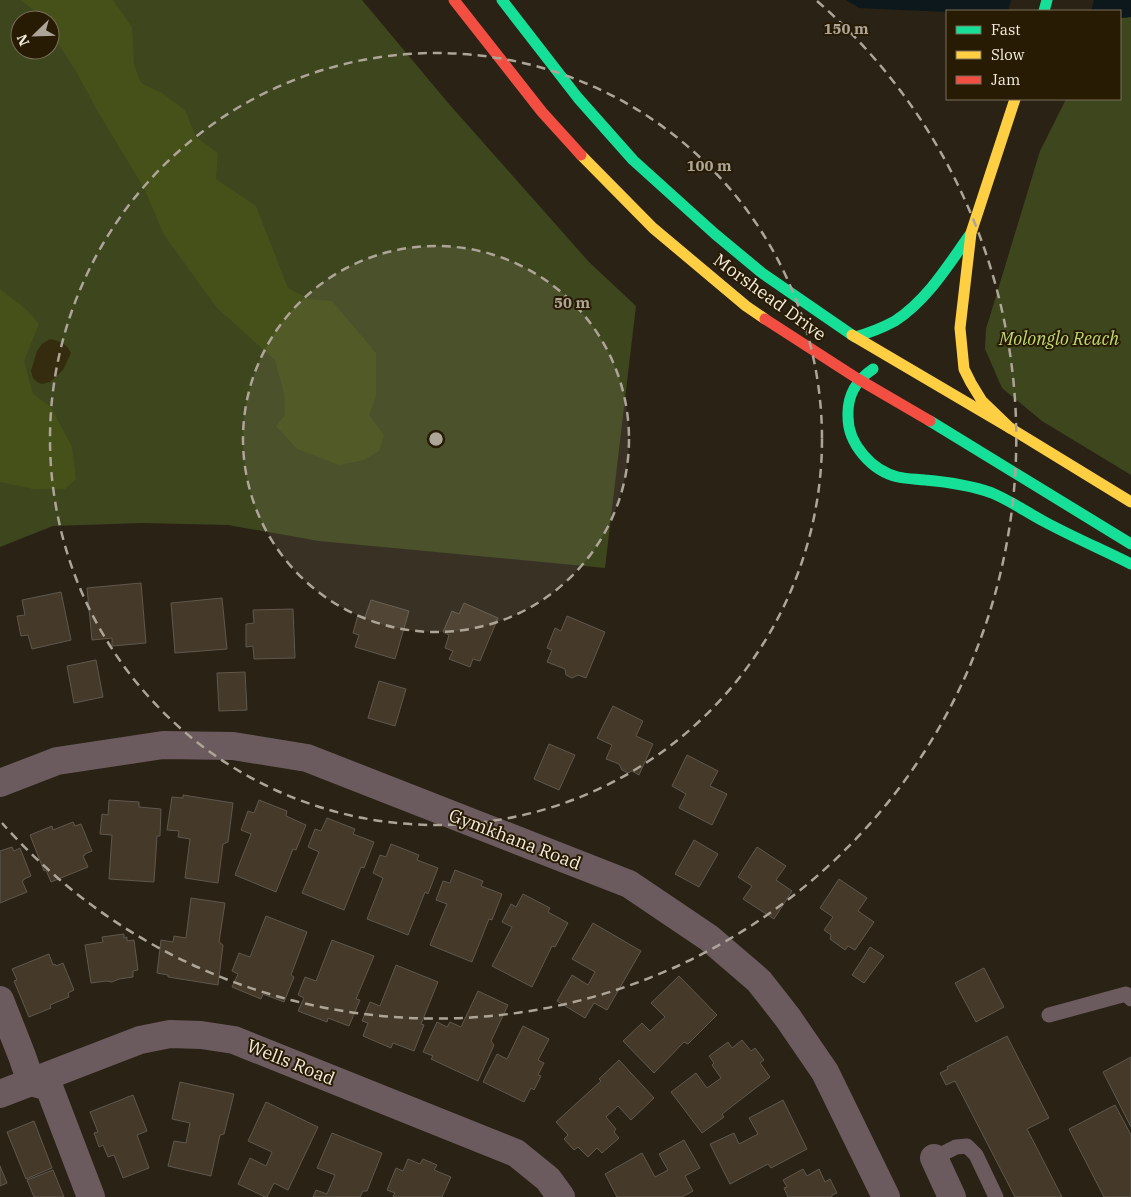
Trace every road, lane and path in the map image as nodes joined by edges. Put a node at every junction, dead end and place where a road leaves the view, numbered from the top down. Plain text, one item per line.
1 (454, 0) edge
2 (502, 0) edge
3 (1015, 100) edge
4 (971, 233) junction
5 (766, 320) junction
6 (813, 337) dead end
7 (855, 337) junction
8 (840, 339) dead end
9 (898, 363) junction
10 (858, 380) junction
11 (1010, 428) junction
12 (1131, 502) edge
13 (1131, 544) edge
14 (1131, 564) edge
15 (0, 783) edge
16 (1131, 999) edge
17 (0, 1000) edge
18 (1049, 1016) dead end
19 (31, 1082) junction
20 (0, 1094) edge
21 (934, 1158) joint
22 (91, 1197) edge
23 (561, 1197) edge
24 (886, 1197) edge
25 (952, 1197) edge
26 (996, 1197) edge

1 - 5 main road, Morshead Drive
2 - 7 main road, Morshead Drive
3 - 4 main road
4 - 7 main road
4 - 11 main road
5 - 6 main road
5 - 10 main road, Morshead Drive
7 - 8 main road
7 - 9 main road, Morshead Drive
9 - 10 main road
9 - 11 main road, Morshead Drive
10 - 13 main road, Morshead Drive
10 - 14 main road
11 - 12 main road, Morshead Drive
15 - 24 street, Gymkhana Road
16 - 18 lane
17 - 19 street
19 - 20 street, Wells Road
19 - 22 street
19 - 23 street, Wells Road
21 - 25 street
21 - 26 lane

